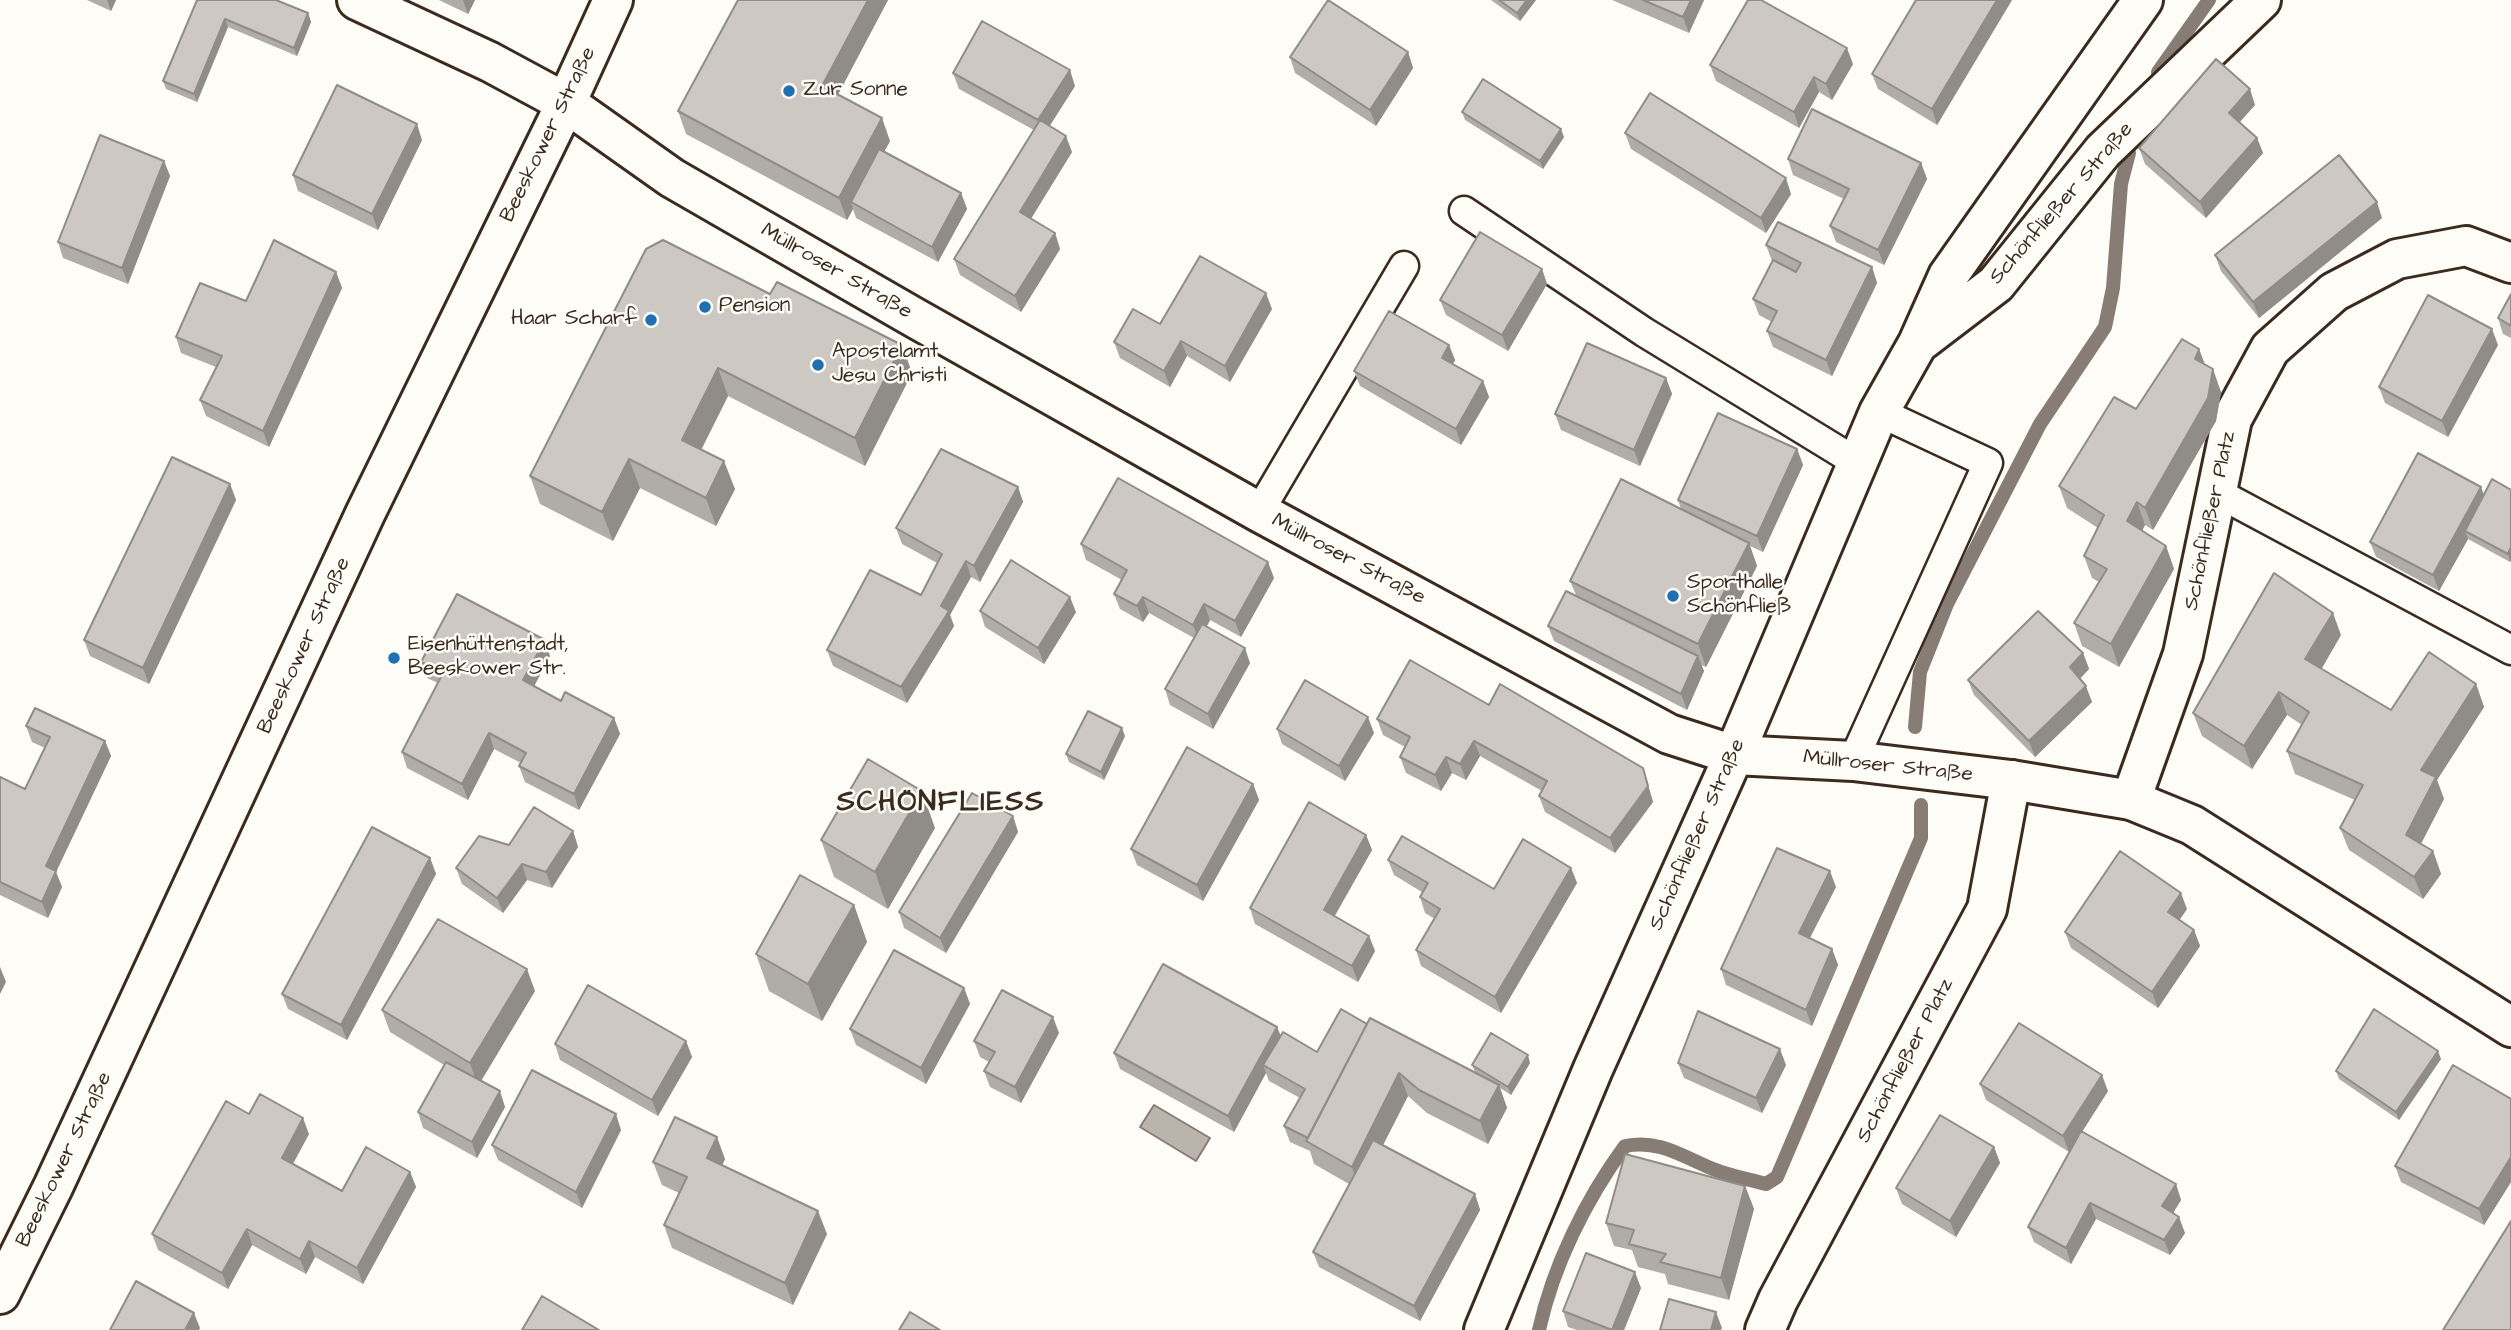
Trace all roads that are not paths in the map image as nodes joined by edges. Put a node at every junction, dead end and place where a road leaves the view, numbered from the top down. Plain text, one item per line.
1 (357, 0) edge
2 (613, 0) edge
3 (2143, 0) edge
4 (2261, 0) edge
5 (566, 103) junction
6 (1464, 212) dead end
7 (2511, 263) edge
8 (1404, 267) dead end
9 (1918, 343) junction
10 (1879, 412) junction
11 (1858, 463) junction
12 (2216, 492) junction
13 (1259, 512) junction
14 (2511, 650) edge
15 (1734, 755) junction
16 (1853, 761) junction
17 (2011, 780) junction
18 (2131, 800) junction
19 (2511, 1027) edge
20 (0, 1294) edge
21 (1483, 1330) edge
22 (1765, 1330) edge

1 - 5 main road, Müllroser Straße
2 - 5 main road, Beeskower Straße
3 - 9 main road, Schönfließer Straße
4 - 9 main road, Schönfließer Straße
5 - 13 main road, Müllroser Straße
5 - 20 main road, Beeskower Straße
6 - 11 lane
7 - 12 main road, Schönfließer Platz
8 - 13 lane, Müllroser Straße
9 - 10 main road, Schönfließer Straße
10 - 11 main road, Schönfließer Straße
10 - 16 lane
11 - 15 main road, Schönfließer Straße
12 - 14 lane
12 - 18 main road, Schönfließer Platz
13 - 15 main road, Müllroser Straße
15 - 16 main road, Müllroser Straße
15 - 21 main road, Schönfließer Straße
16 - 17 main road, Müllroser Straße
17 - 18 main road, Müllroser Straße
17 - 22 main road, Schönfließer Platz
18 - 19 main road, Müllroser Straße

